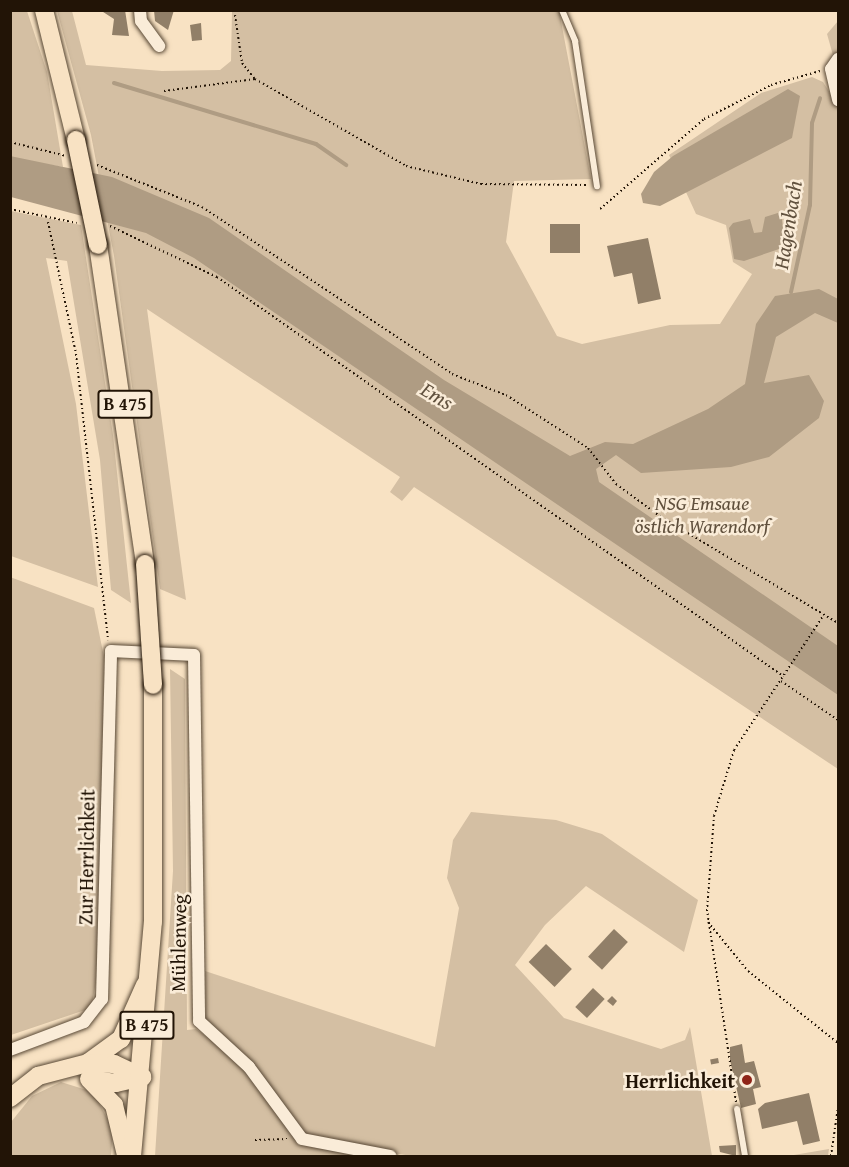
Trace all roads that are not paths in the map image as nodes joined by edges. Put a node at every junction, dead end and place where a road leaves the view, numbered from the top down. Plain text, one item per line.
1 (44, 10) edge
2 (140, 10) edge
3 (562, 10) edge
4 (159, 46) dead end
5 (835, 64) edge
6 (838, 100) edge
7 (597, 186) road end
8 (111, 651) joint
9 (150, 973) junction
10 (10, 1050) edge
11 (88, 1071) junction
12 (142, 1077) junction
13 (10, 1098) edge
14 (737, 1109) road end
15 (127, 1156) edge
16 (132, 1156) edge
17 (390, 1156) edge
18 (745, 1156) edge

1 - 9 main road, B 475, bridge
2 - 4 street
3 - 7 lane
5 - 6 street
8 - 10 street, Zur Herrlichkeit
8 - 17 street, Mühlenweg
9 - 11 main road
9 - 12 main road, B 475
11 - 12 main road
11 - 13 main road
11 - 15 main road
12 - 16 main road, B 475
14 - 18 lane

